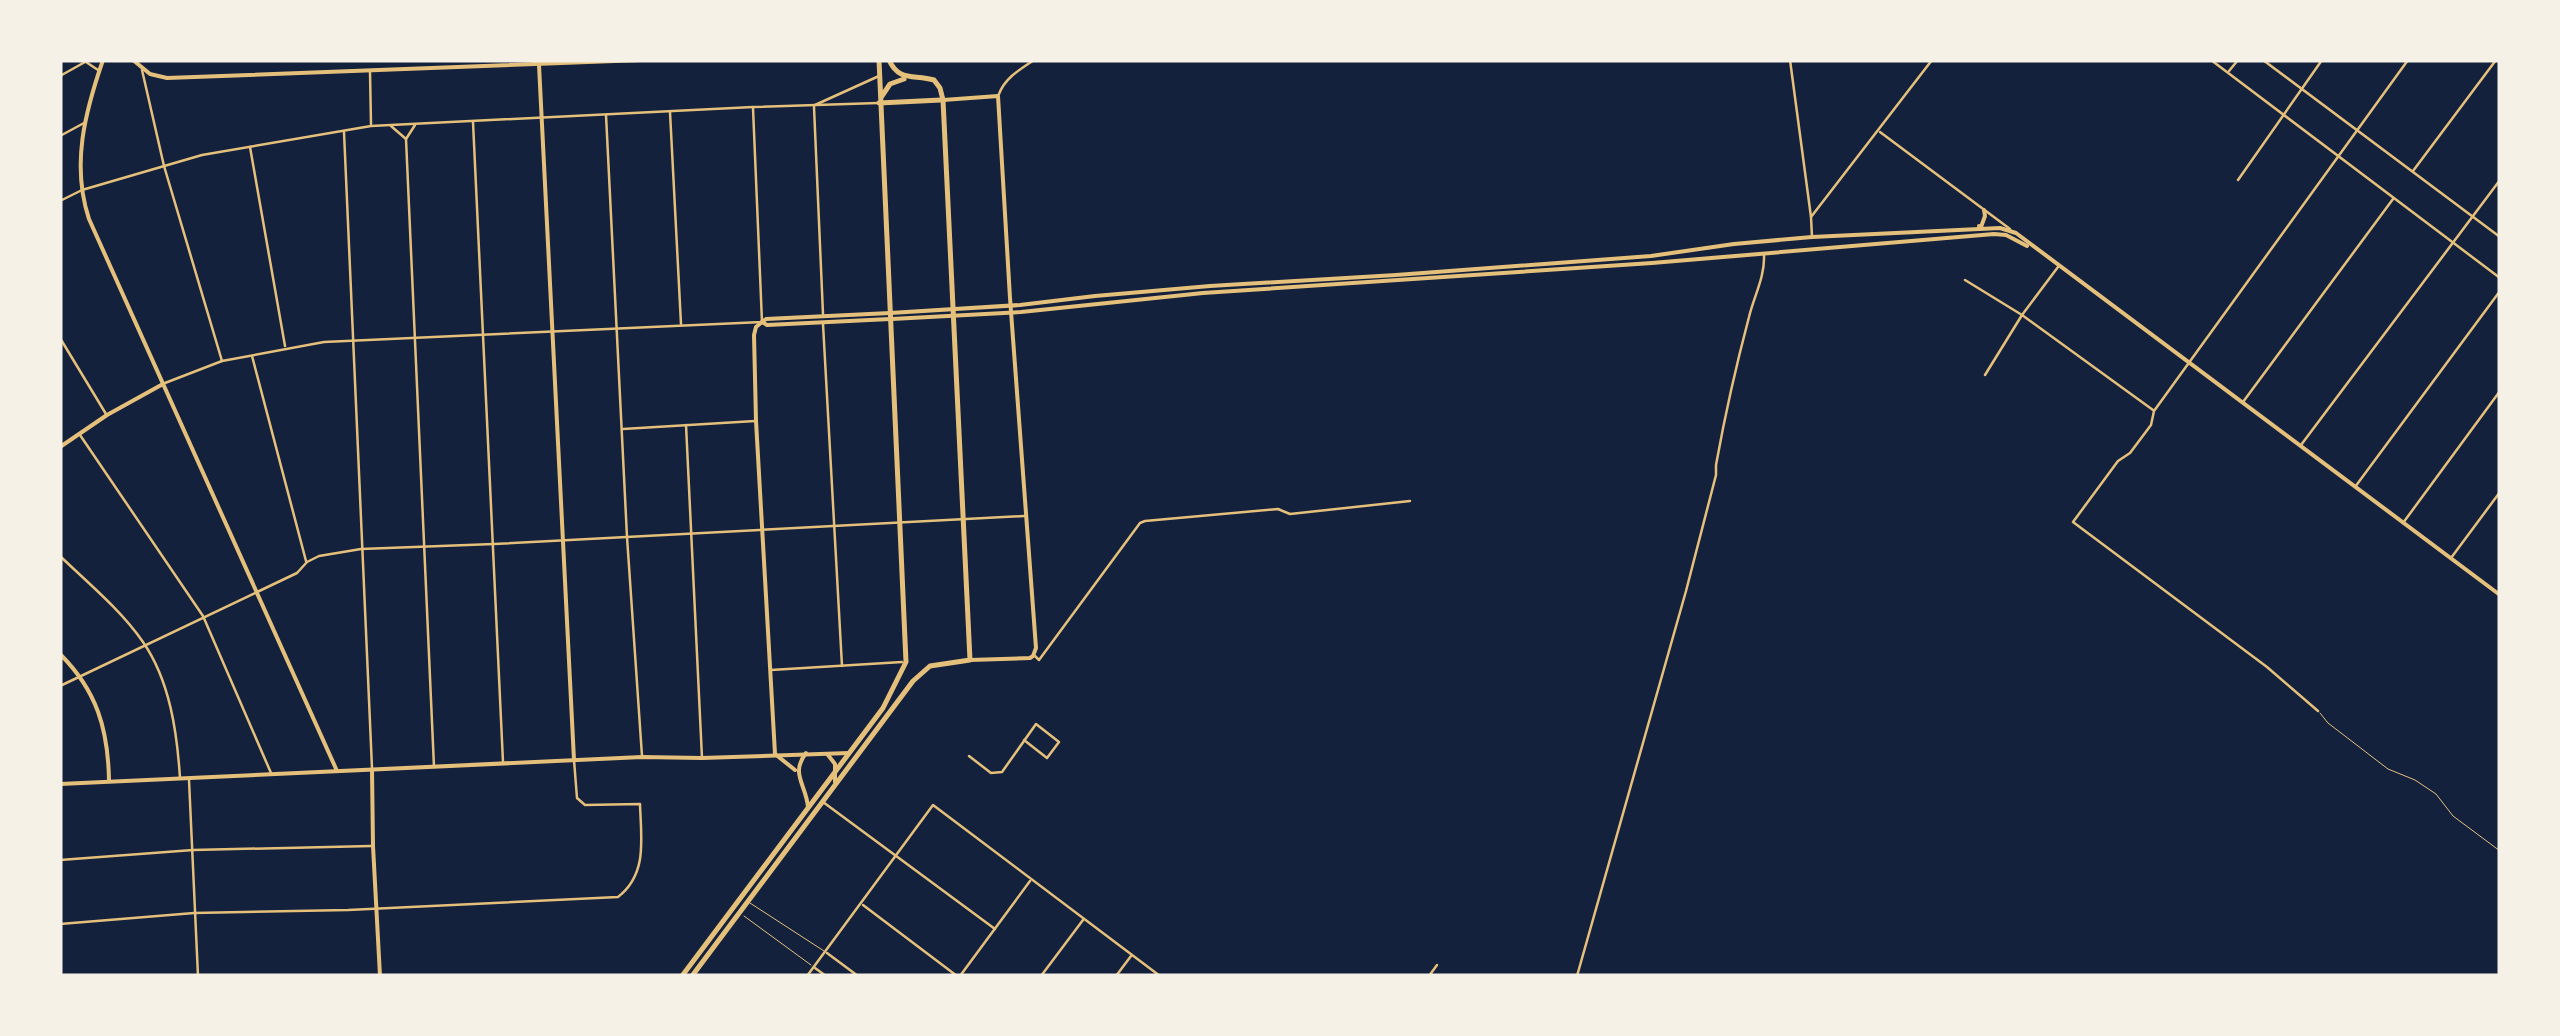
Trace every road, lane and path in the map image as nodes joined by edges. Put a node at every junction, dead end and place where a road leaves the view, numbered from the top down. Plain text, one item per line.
1 (103, 60) edge
2 (134, 60) edge
3 (642, 60) edge
4 (878, 60) edge
5 (889, 60) edge
6 (1034, 60) edge
7 (1790, 60) edge
8 (1932, 60) edge
9 (2211, 60) edge
10 (2238, 60) edge
11 (2263, 60) edge
12 (2322, 60) edge
13 (2408, 60) edge
14 (2496, 60) edge
15 (84, 61) edge
16 (539, 64) junction
17 (141, 68) junction
18 (370, 70) junction
19 (100, 71) junction
20 (2228, 73) junction
21 (60, 76) edge
22 (879, 76) junction
23 (906, 78) junction
24 (2301, 88) junction
25 (998, 96) junction
26 (943, 100) junction
27 (879, 101) junction
28 (753, 106) junction
29 (814, 106) junction
30 (670, 111) junction
31 (606, 114) junction
32 (2282, 114) junction
33 (540, 117) junction
34 (473, 120) junction
35 (84, 123) junction
36 (417, 124) junction
37 (390, 125) junction
38 (371, 126) junction
39 (344, 130) junction
40 (2357, 130) junction
41 (1878, 131) junction
42 (60, 136) edge
43 (406, 140) junction
44 (250, 146) junction
45 (2338, 156) junction
46 (164, 166) junction
47 (2412, 172) junction
48 (2238, 180) dead end
49 (2500, 180) edge
50 (82, 190) junction
51 (2394, 198) junction
52 (60, 201) edge
53 (1984, 210) junction
54 (2472, 216) junction
55 (1811, 217) junction
56 (1977, 227) junction
57 (2016, 233) junction
58 (1869, 234) junction
59 (2500, 237) edge
60 (1812, 238) junction
61 (1763, 241) junction
62 (2453, 243) junction
63 (1870, 246) junction
64 (2040, 253) junction
65 (1764, 254) junction
66 (2058, 266) junction
67 (2500, 278) edge
68 (1965, 280) dead end
69 (2500, 291) edge
70 (1011, 309) junction
71 (954, 313) junction
72 (2022, 315) junction
73 (890, 316) junction
74 (823, 319) junction
75 (762, 322) junction
76 (681, 326) junction
77 (616, 330) junction
78 (552, 333) junction
79 (482, 336) junction
80 (60, 338) edge
81 (414, 338) junction
82 (352, 340) junction
83 (285, 348) junction
84 (252, 355) junction
85 (222, 361) junction
86 (2190, 363) junction
87 (1985, 376) dead end
88 (163, 384) junction
89 (2500, 391) edge
90 (2242, 403) junction
91 (2154, 411) junction
92 (107, 414) junction
93 (756, 421) junction
94 (686, 426) junction
95 (622, 429) junction
96 (79, 434) junction
97 (2300, 446) junction
98 (60, 448) edge
99 (2355, 486) junction
100 (2500, 492) edge
101 (1410, 500) dead end
102 (1026, 516) junction
103 (964, 519) junction
104 (899, 523) junction
105 (2403, 523) junction
106 (835, 526) junction
107 (762, 530) junction
108 (691, 533) junction
109 (627, 537) junction
110 (562, 540) junction
111 (494, 544) junction
112 (424, 547) junction
113 (361, 549) junction
114 (60, 556) edge
115 (2451, 558) junction
116 (306, 562) junction
117 (256, 590) junction
118 (2500, 595) edge
119 (202, 616) junction
120 (145, 644) junction
121 (60, 654) edge
122 (1033, 656) junction
123 (970, 660) junction
124 (906, 662) junction
125 (842, 666) junction
126 (769, 670) junction
127 (81, 674) junction
128 (60, 686) edge
129 (2318, 711) joint
130 (1024, 740) junction
131 (806, 752) junction
132 (824, 752) junction
133 (850, 752) junction
134 (776, 754) junction
135 (642, 756) junction
136 (969, 756) dead end
137 (702, 758) junction
138 (574, 760) junction
139 (503, 762) junction
140 (434, 767) junction
141 (372, 770) junction
142 (836, 770) junction
143 (337, 771) junction
144 (797, 772) junction
145 (271, 773) junction
146 (180, 778) junction
147 (189, 778) junction
148 (110, 782) junction
149 (60, 784) edge
150 (832, 787) junction
151 (804, 788) junction
152 (819, 797) junction
153 (808, 807) junction
154 (373, 846) junction
155 (193, 850) junction
156 (2500, 851) edge
157 (896, 856) junction
158 (60, 860) edge
159 (1032, 879) junction
160 (747, 901) junction
161 (862, 904) junction
162 (376, 908) junction
163 (194, 913) junction
164 (738, 913) junction
165 (1084, 919) junction
166 (60, 924) edge
167 (995, 928) junction
168 (826, 952) junction
169 (1132, 955) junction
170 (1437, 965) dead end
171 (814, 967) junction
172 (185, 976) edge
173 (198, 976) edge
174 (349, 976) edge
175 (380, 976) edge
176 (682, 976) edge
177 (692, 976) edge
178 (808, 976) edge
179 (826, 976) edge
180 (858, 976) edge
181 (958, 976) edge
182 (1041, 976) edge
183 (1116, 976) edge
184 (1160, 976) edge
185 (1429, 976) edge
186 (1576, 976) edge

1 - 19 street
2 - 17 street
3 - 16 street
4 - 22 main road
5 - 23 main road
6 - 25 street
7 - 55 street
8 - 41 street
9 - 20 street
10 - 20 street
11 - 24 street
12 - 24 street
13 - 40 street
14 - 47 street
15 - 19 street
15 - 21 street
16 - 18 street
16 - 33 street
17 - 18 street
17 - 46 street
18 - 38 street
19 - 35 street
20 - 32 street
22 - 27 main road
22 - 29 street
23 - 26 main road
23 - 27 main road
24 - 32 street
24 - 40 street
25 - 26 street
25 - 70 street
26 - 27 main road
26 - 71 main road
27 - 29 street
27 - 73 main road
28 - 29 street
28 - 30 street
28 - 75 street
29 - 74 street
30 - 31 street
30 - 76 street
31 - 33 street
31 - 77 street
32 - 45 street
32 - 48 street
33 - 34 street
33 - 78 street
34 - 36 street
34 - 79 street
35 - 42 street
35 - 50 street
36 - 37 street
36 - 43 street
37 - 38 street
37 - 43 street
38 - 39 street
39 - 44 street
39 - 82 street
40 - 45 street
40 - 47 street
41 - 53 street
41 - 55 street
43 - 81 street
44 - 46 street
44 - 83 street
45 - 51 street
45 - 86 street
46 - 50 street
46 - 85 street
47 - 54 street
49 - 54 street
50 - 52 street
50 - 88 street
51 - 62 street
51 - 90 street
53 - 56 street
53 - 57 street
54 - 59 street
54 - 62 street
55 - 60 street
56 - 57 street
56 - 58 street
57 - 64 street
58 - 60 street
58 - 63 street
60 - 61 street
61 - 65 street
61 - 70 street
62 - 67 street
62 - 97 street
63 - 64 street
63 - 65 street
64 - 66 street
65 - 70 street
65 - 186 street
66 - 72 street
66 - 86 street
68 - 72 street
69 - 99 street
70 - 71 street
70 - 102 street
71 - 73 street
71 - 103 main road
72 - 87 street
72 - 91 street
73 - 74 street
73 - 104 main road
74 - 75 street
74 - 106 street
75 - 76 street
75 - 93 street
76 - 77 street
77 - 78 street
77 - 95 street
78 - 79 street
78 - 110 street
79 - 81 street
79 - 111 street
80 - 92 street
81 - 82 street
81 - 112 street
82 - 83 street
82 - 113 street
83 - 84 street
84 - 85 street
84 - 116 street
85 - 88 street
86 - 90 street
86 - 91 street
88 - 92 street
88 - 117 street
89 - 105 street
90 - 97 street
91 - 129 street
92 - 96 street
93 - 94 street
93 - 107 street
94 - 95 street
94 - 108 street
95 - 109 street
96 - 98 street
96 - 119 street
97 - 99 street
99 - 105 street
100 - 115 street
101 - 122 street
102 - 103 street
102 - 122 street
103 - 104 street
103 - 123 main road
104 - 106 street
104 - 124 main road
105 - 115 street
106 - 107 street
106 - 125 street
107 - 108 street
107 - 126 street
108 - 109 street
108 - 137 street
109 - 110 street
109 - 135 street
110 - 111 street
110 - 138 street
111 - 112 street
111 - 139 street
112 - 113 street
112 - 140 street
113 - 116 street
113 - 141 street
114 - 120 street
115 - 118 street
116 - 117 street
117 - 119 street
117 - 143 street
119 - 120 street
119 - 145 street
120 - 127 street
120 - 146 street
121 - 127 street
122 - 123 street
123 - 150 main road
124 - 125 street
124 - 133 main road
125 - 126 street
126 - 134 street
127 - 128 street
127 - 148 street
129 - 156 lane
130 - 130 street
130 - 136 street
131 - 132 street
131 - 134 street
131 - 144 street
132 - 133 street
132 - 142 street
133 - 142 main road
134 - 137 street
134 - 144 street
135 - 137 street
135 - 138 street
138 - 139 street
138 - 162 street
139 - 140 street
140 - 141 street
141 - 143 street
141 - 154 street
142 - 150 street
142 - 152 main road
143 - 145 street
144 - 151 street
145 - 147 street
146 - 147 street
146 - 148 street
147 - 155 street
148 - 149 street
150 - 152 main road
151 - 152 street
151 - 153 street
152 - 153 main road
152 - 157 street
152 - 160 main road
153 - 176 main road
154 - 155 street
154 - 162 street
155 - 158 street
155 - 163 street
157 - 159 street
157 - 161 street
157 - 167 street
159 - 165 street
159 - 167 street
160 - 164 main road
160 - 168 lane
161 - 168 street
161 - 181 street
162 - 163 street
162 - 175 street
163 - 166 street
163 - 173 street
164 - 171 lane
164 - 177 main road
165 - 169 street
165 - 182 street
167 - 181 street
168 - 171 street
168 - 180 street
169 - 183 street
169 - 184 street
170 - 185 street
171 - 178 street
171 - 179 street
172 - 173 street
173 - 174 street

